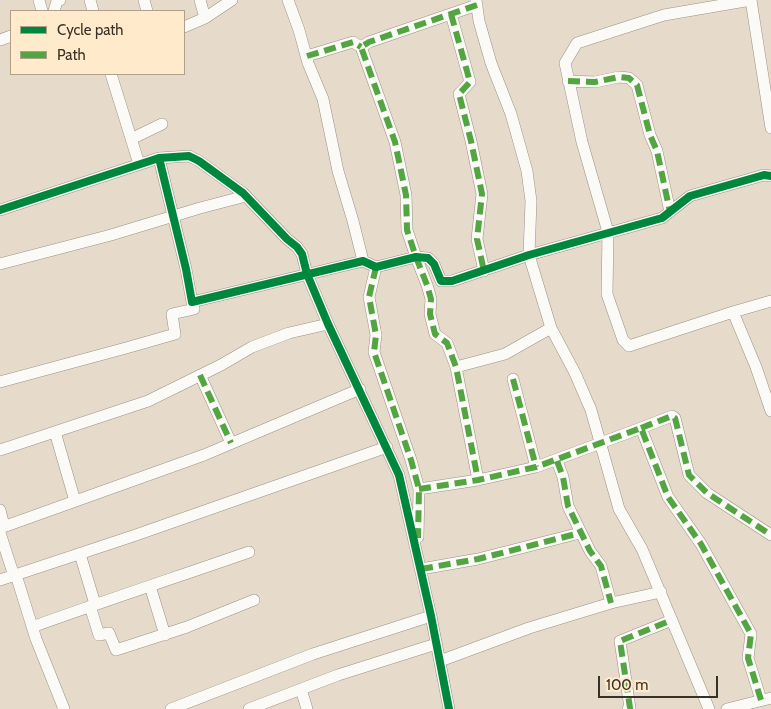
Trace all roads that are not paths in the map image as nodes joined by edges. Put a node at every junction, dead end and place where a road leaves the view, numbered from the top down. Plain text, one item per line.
1 (60, 0) edge
2 (200, 0) edge
3 (232, 0) edge
4 (288, 0) edge
5 (750, 0) edge
6 (477, 2) edge
7 (54, 10) edge
8 (451, 14) junction
9 (205, 18) junction
10 (185, 27) edge
11 (361, 47) junction
12 (307, 56) junction
13 (111, 75) edge
14 (568, 80) junction
15 (770, 111) edge
16 (162, 124) dead end
17 (771, 128) edge
18 (131, 139) junction
19 (159, 158) junction
20 (139, 164) junction
21 (771, 176) edge
22 (246, 196) junction
23 (0, 210) edge
24 (670, 212) junction
25 (173, 216) junction
26 (608, 232) junction
27 (529, 255) junction
28 (416, 257) junction
29 (363, 261) junction
30 (0, 264) edge
31 (376, 267) junction
32 (484, 271) junction
33 (307, 274) junction
34 (771, 301) edge
35 (192, 302) junction
36 (732, 312) junction
37 (328, 324) junction
38 (551, 328) junction
39 (456, 367) junction
40 (200, 375) junction
41 (513, 379) dead end
42 (0, 382) edge
43 (766, 383) edge
44 (360, 389) junction
45 (771, 411) edge
46 (641, 428) junction
47 (56, 432) junction
48 (231, 443) junction
49 (600, 444) junction
50 (387, 447) junction
51 (0, 450) edge
52 (557, 461) junction
53 (536, 467) junction
54 (478, 480) junction
55 (419, 489) junction
56 (75, 501) junction
57 (0, 510) edge
58 (2, 529) edge
59 (580, 533) junction
60 (771, 535) edge
61 (249, 552) dead end
62 (418, 553) junction
63 (80, 554) junction
64 (421, 569) junction
65 (15, 575) junction
66 (0, 580) edge
67 (150, 586) junction
68 (661, 592) junction
69 (254, 600) dead end
70 (611, 603) junction
71 (93, 605) junction
72 (431, 616) junction
73 (672, 620) junction
74 (32, 627) junction
75 (165, 634) junction
76 (436, 644) junction
77 (440, 661) junction
78 (301, 689) junction
79 (766, 699) edge
80 (64, 709) edge
81 (171, 709) edge
82 (249, 709) edge
83 (308, 709) edge
84 (449, 709) edge
85 (628, 709) edge
86 (709, 709) edge
87 (727, 709) edge

1 - 7 street
2 - 9 street
3 - 9 street
4 - 12 street
5 - 14 street
5 - 15 street
6 - 8 street
6 - 27 street
8 - 11 street
8 - 32 street
9 - 10 street
11 - 12 street
11 - 28 street
12 - 29 street
13 - 18 street
14 - 24 street
14 - 26 street
15 - 17 street
16 - 18 street
18 - 20 street
19 - 20 street
19 - 22 street
19 - 25 street
20 - 23 street
21 - 24 street
22 - 25 street
22 - 33 street
24 - 26 street
25 - 30 street
25 - 35 street
26 - 27 street
26 - 36 street
27 - 32 street
27 - 38 street
28 - 31 street
28 - 32 street
28 - 39 street
29 - 31 street
29 - 33 street
31 - 55 street
33 - 35 street
33 - 37 street
34 - 36 street
35 - 42 street
36 - 43 street
37 - 40 street
37 - 44 street
38 - 39 street
38 - 49 street
39 - 54 street
40 - 47 street
40 - 48 street
41 - 53 street
43 - 45 street
44 - 48 street
44 - 50 street
46 - 49 street
46 - 60 street
46 - 79 street
47 - 51 street
47 - 56 street
48 - 56 street
49 - 52 street
49 - 68 street
50 - 62 street
50 - 63 street
52 - 53 street
52 - 59 street
53 - 54 street
54 - 55 street
55 - 62 street
56 - 58 street
57 - 58 street
58 - 65 street
59 - 64 street
59 - 70 street
61 - 67 street
62 - 64 street
63 - 65 street
63 - 71 street
64 - 72 street
65 - 66 street
65 - 74 street
67 - 71 street
67 - 75 street
68 - 70 street
68 - 73 street
69 - 75 street
70 - 77 street
71 - 74 street
71 - 75 street
72 - 76 street
72 - 81 street
73 - 85 street
73 - 86 street
74 - 80 street
76 - 77 street
76 - 78 street
77 - 84 street
78 - 82 street
78 - 83 street
79 - 87 street

